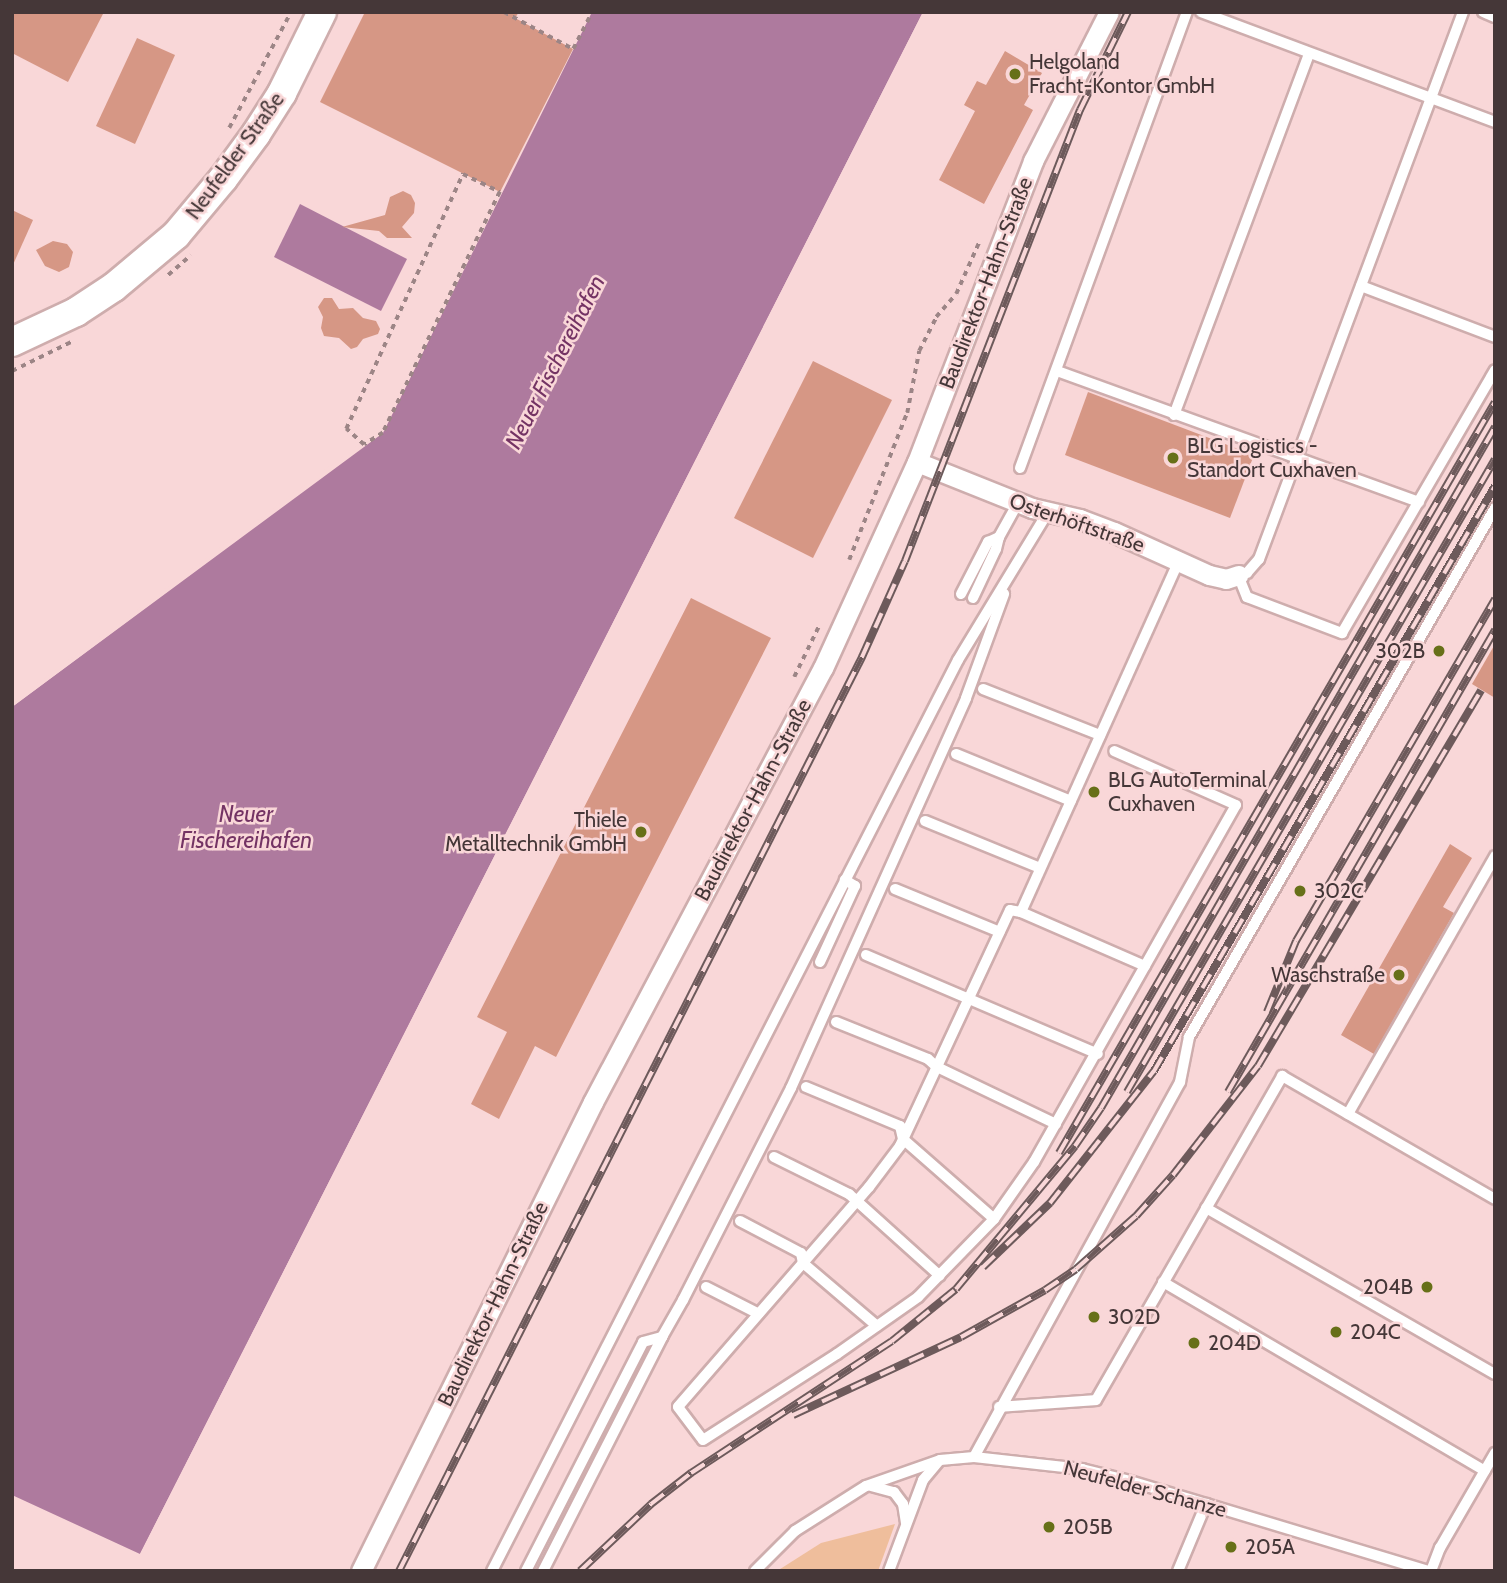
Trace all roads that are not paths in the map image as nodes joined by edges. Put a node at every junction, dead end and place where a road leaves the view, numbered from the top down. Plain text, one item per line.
1 (322, 12) edge
2 (1109, 12) edge
3 (1187, 12) edge
4 (1201, 12) edge
5 (1464, 12) edge
6 (1483, 12) edge
7 (1495, 17) edge
8 (1309, 52) junction
9 (1432, 99) junction
10 (1495, 122) edge
11 (1362, 286) junction
12 (1495, 337) edge
13 (12, 342) edge
14 (1495, 370) edge
15 (1056, 371) junction
16 (1174, 415) junction
17 (1297, 459) junction
18 (917, 462) junction
19 (1020, 468) dead end
20 (1419, 502) junction
21 (1018, 503) junction
22 (1495, 508) edge
23 (1048, 512) junction
24 (999, 537) junction
25 (1179, 561) junction
26 (1012, 574) junction
27 (1238, 575) junction
28 (961, 594) dead end
29 (972, 598) dead end
30 (984, 689) dead end
31 (1100, 735) junction
32 (1114, 751) dead end
33 (956, 754) dead end
34 (1071, 801) junction
35 (925, 821) dead end
36 (1495, 856) edge
37 (1040, 868) junction
38 (845, 880) junction
39 (895, 889) dead end
40 (1021, 912) junction
41 (999, 932) junction
42 (866, 955) dead end
43 (820, 962) dead end
44 (1145, 966) junction
45 (970, 997) junction
46 (836, 1022) dead end
47 (1098, 1054) junction
48 (937, 1067) junction
49 (806, 1087) dead end
50 (1348, 1114) junction
51 (1056, 1124) junction
52 (903, 1139) junction
53 (774, 1157) dead end
54 (1495, 1199) edge
55 (856, 1203) junction
56 (1206, 1208) junction
57 (994, 1219) junction
58 (740, 1221) dead end
59 (803, 1263) junction
60 (940, 1276) junction
61 (1163, 1282) junction
62 (706, 1287) dead end
63 (759, 1314) junction
64 (877, 1326) junction
65 (662, 1337) junction
66 (1495, 1374) edge
67 (999, 1407) junction
68 (1495, 1454) edge
69 (974, 1457) junction
70 (940, 1460) junction
71 (1485, 1471) junction
72 (866, 1486) junction
73 (1206, 1504) junction
74 (906, 1524) junction
75 (757, 1568) edge
76 (361, 1571) edge
77 (492, 1571) edge
78 (526, 1571) edge
79 (543, 1571) edge
80 (889, 1571) edge
81 (1178, 1571) edge
82 (1429, 1571) edge

1 - 13 street, Neufelder Straße
2 - 18 street, Baudirektor-Hahn-Straße
3 - 15 lane
4 - 8 lane
5 - 9 lane
6 - 7 lane
8 - 9 lane
8 - 16 lane
9 - 10 lane
9 - 11 lane
11 - 12 lane
11 - 17 lane
14 - 20 lane
15 - 16 lane
15 - 19 lane
16 - 17 lane
17 - 20 lane
17 - 27 lane
18 - 21 street, Osterhöftstraße
18 - 76 street, Baudirektor-Hahn-Straße
20 - 27 lane
21 - 23 street, Osterhöftstraße
21 - 24 lane
22 - 67 lane
23 - 25 street, Osterhöftstraße
23 - 26 lane
24 - 28 lane
24 - 29 lane
25 - 27 street, Osterhöftstraße
25 - 31 lane
26 - 38 lane
26 - 65 lane
30 - 31 lane
31 - 34 lane
32 - 44 lane
33 - 34 lane
34 - 37 lane
35 - 37 lane
36 - 50 lane
37 - 40 lane
38 - 43 lane
38 - 77 lane
39 - 41 lane
40 - 41 lane
40 - 44 lane
41 - 45 lane
42 - 45 lane
44 - 47 lane
45 - 47 lane
45 - 48 lane
46 - 48 lane
47 - 51 lane
48 - 51 lane
48 - 52 lane
49 - 52 lane
50 - 54 lane
50 - 56 lane
51 - 57 lane
52 - 55 lane
52 - 57 lane
53 - 55 lane
55 - 59 lane
55 - 60 lane
56 - 61 lane
56 - 66 lane
57 - 60 lane
58 - 59 lane
59 - 63 lane
59 - 64 lane
60 - 64 lane
61 - 67 lane
61 - 71 lane
62 - 63 lane
63 - 64 lane
65 - 78 lane
65 - 79 lane
67 - 69 lane
68 - 71 lane, Neufelder Schanze
69 - 70 lane, Neufelder Schanze
69 - 73 lane, Neufelder Schanze
70 - 72 lane, Neufelder Schanze
70 - 74 lane
71 - 82 lane, Neufelder Schanze
72 - 74 lane
72 - 75 lane, Neufelder Schanze
73 - 81 lane
73 - 82 lane, Neufelder Schanze
74 - 80 lane

